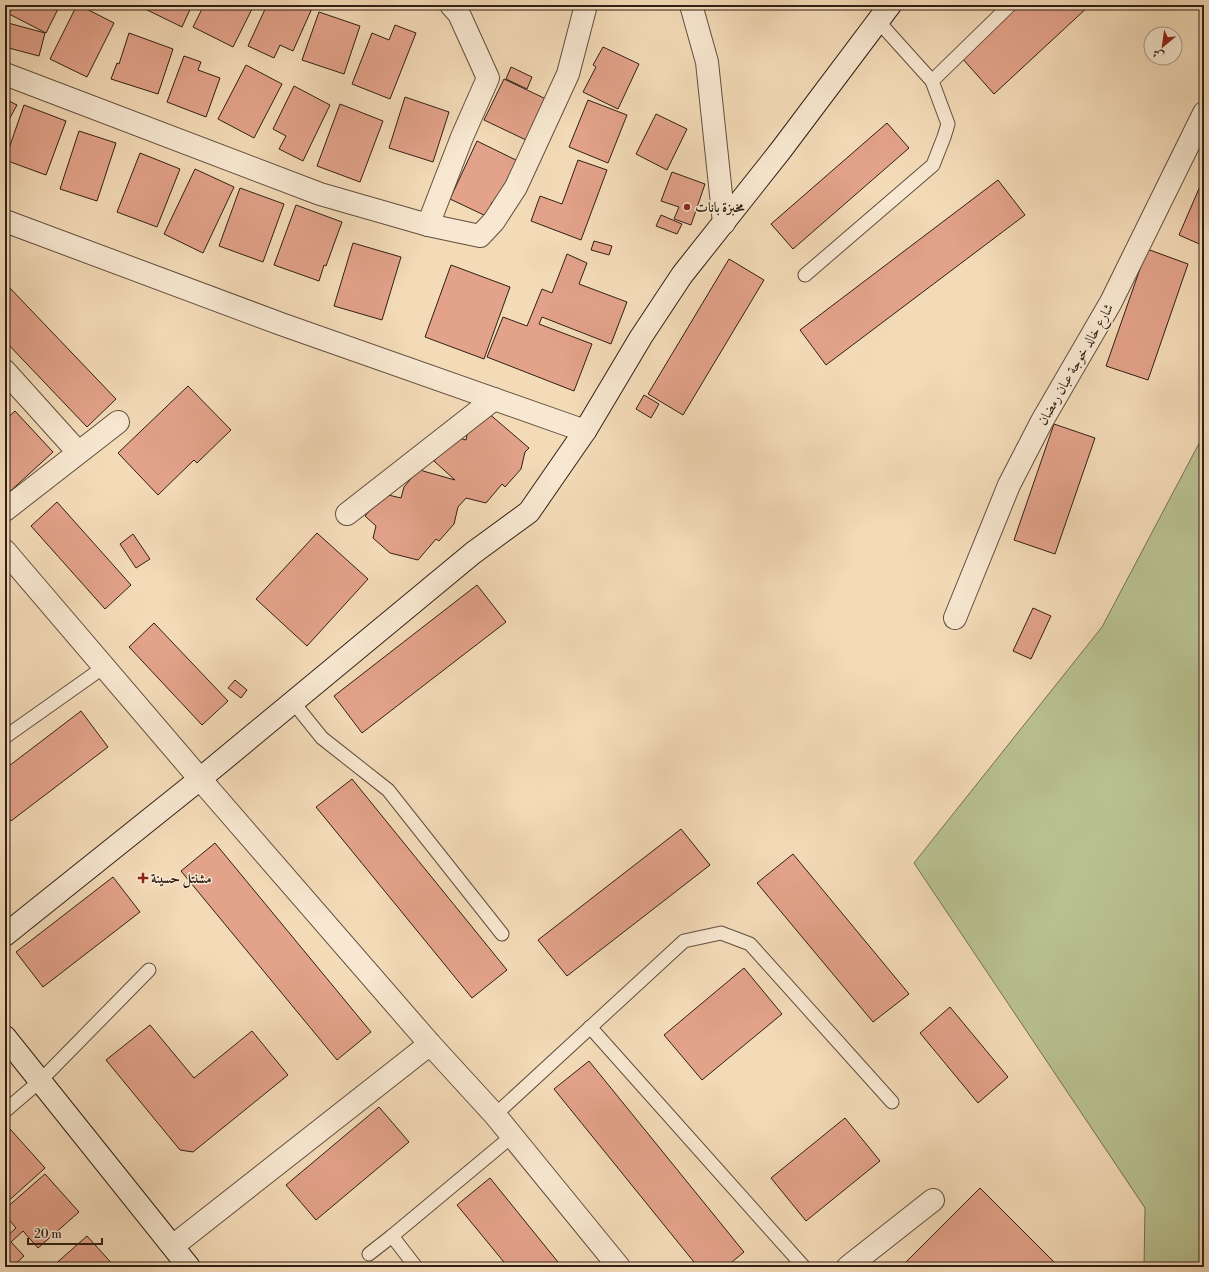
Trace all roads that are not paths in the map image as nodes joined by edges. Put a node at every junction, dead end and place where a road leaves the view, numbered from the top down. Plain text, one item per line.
1 (451, 5) edge
2 (586, 5) edge
3 (692, 5) edge
4 (1010, 5) edge
5 (884, 13) edge
6 (5, 74) edge
7 (932, 81) junction
8 (1204, 114) edge
9 (5, 221) edge
10 (724, 223) junction
11 (428, 225) junction
12 (805, 275) dead end
13 (5, 371) edge
14 (494, 399) junction
15 (118, 422) dead end
16 (585, 431) junction
17 (78, 452) junction
18 (5, 510) edge
19 (347, 514) dead end
20 (5, 551) edge
21 (955, 618) dead end
22 (104, 667) junction
23 (293, 702) junction
24 (5, 737) edge
25 (200, 779) junction
26 (502, 934) dead end
27 (5, 936) edge
28 (149, 970) dead end
29 (590, 1027) junction
30 (5, 1037) edge
31 (430, 1044) junction
32 (40, 1081) junction
33 (892, 1102) dead end
34 (5, 1111) edge
35 (495, 1115) junction
36 (512, 1136) junction
37 (933, 1200) dead end
38 (392, 1236) junction
39 (173, 1246) junction
40 (369, 1254) dead end
41 (189, 1267) edge
42 (416, 1267) edge
43 (619, 1267) edge
44 (804, 1267) edge
45 (848, 1267) edge

1 - 11 street
2 - 11 street
3 - 10 street
4 - 7 lane
5 - 7 lane
5 - 10 street
6 - 11 street
7 - 12 lane
8 - 21 street, شارع خالد خوجة عبان رمضان
9 - 14 street
10 - 16 street
13 - 17 street
14 - 16 street
14 - 19 street
15 - 17 street
16 - 23 street
17 - 18 street
20 - 22 street
22 - 24 lane
22 - 25 street
23 - 25 street
23 - 26 lane
25 - 27 street
25 - 31 street
28 - 32 lane
29 - 33 lane
29 - 35 lane
29 - 44 lane
30 - 32 street
31 - 35 street
31 - 39 street
32 - 34 lane
32 - 39 street
35 - 36 street
36 - 38 lane
36 - 43 street
37 - 45 street
38 - 40 lane
38 - 42 lane
39 - 41 street

